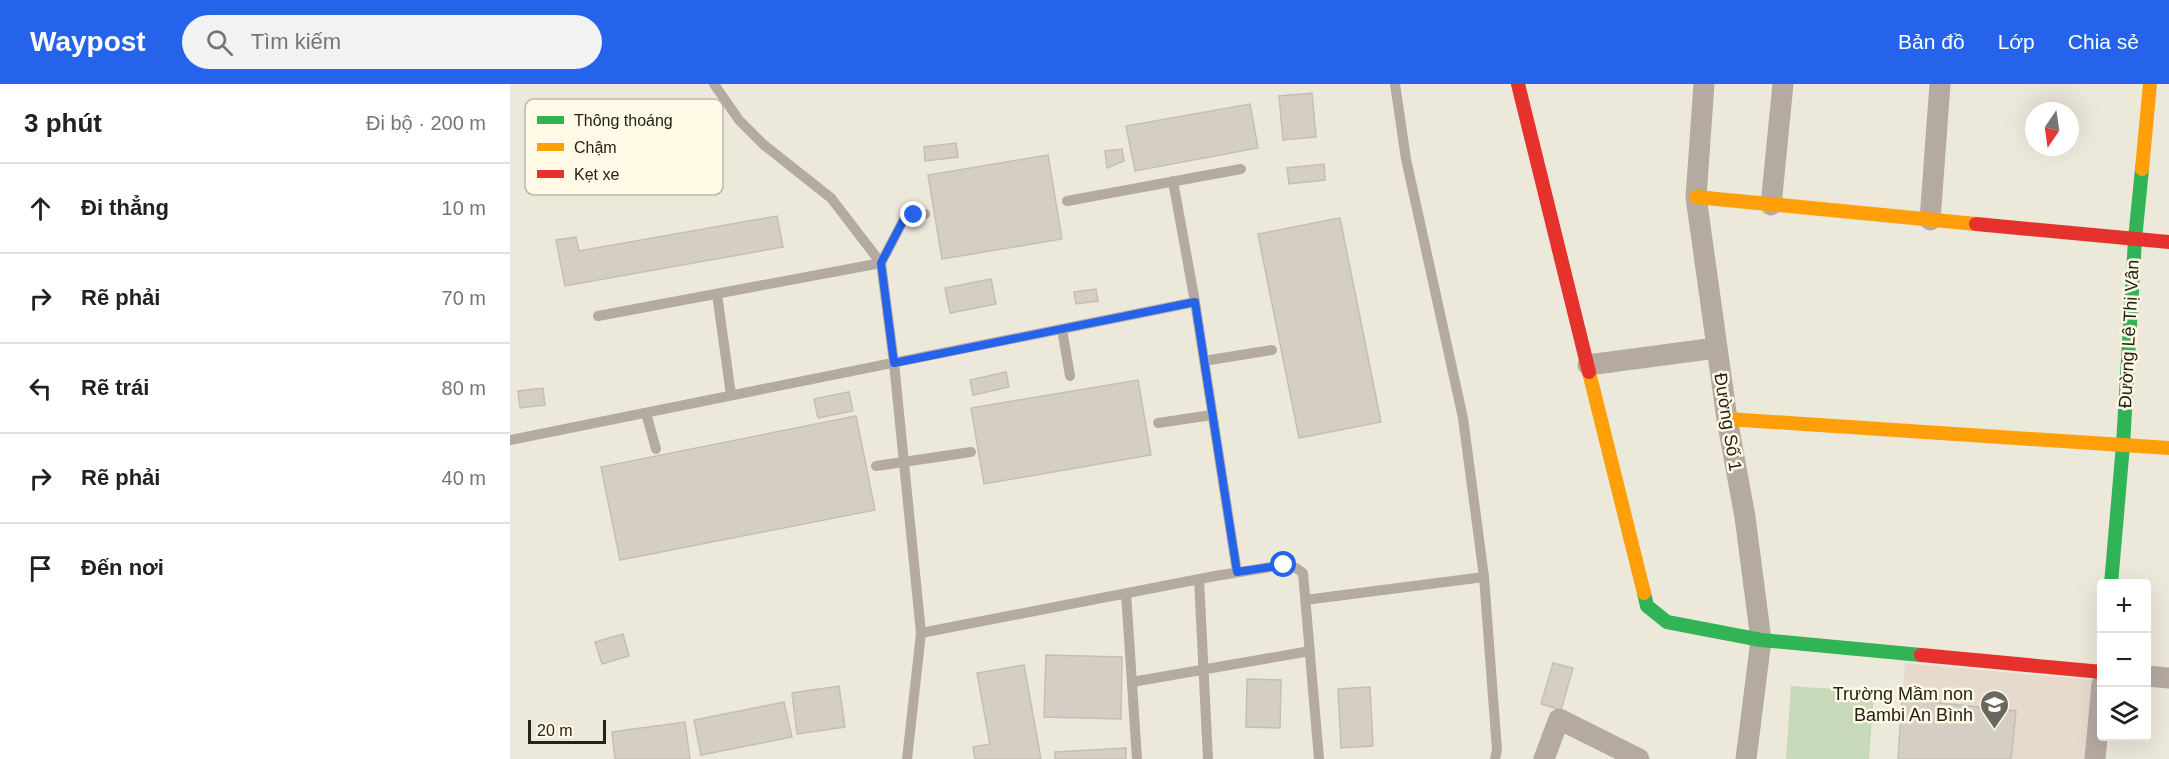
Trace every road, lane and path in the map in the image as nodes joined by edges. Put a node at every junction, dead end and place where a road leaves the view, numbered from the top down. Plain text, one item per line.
1 (714, 84) edge
2 (1395, 84) edge
3 (1518, 84) edge
4 (1704, 84) edge
5 (1783, 84) edge
6 (1940, 84) edge
7 (2150, 84) edge
8 (1241, 169) dead end
9 (1173, 181) junction
10 (1696, 197) junction
11 (1067, 201) dead end
12 (1771, 205) junction
13 (925, 214) dead end
14 (1930, 220) junction
15 (2134, 239) junction
16 (2169, 242) edge
17 (881, 263) junction
18 (717, 294) junction
19 (1195, 302) junction
20 (598, 316) dead end
21 (1062, 329) junction
22 (1716, 348) junction
23 (1272, 350) dead end
24 (1204, 361) junction
25 (894, 363) junction
26 (1588, 365) junction
27 (1070, 376) dead end
28 (731, 395) junction
29 (646, 413) junction
30 (1212, 415) junction
31 (1727, 419) junction
32 (1158, 423) dead end
33 (510, 440) edge
34 (2123, 446) junction
35 (2169, 448) edge
36 (656, 449) dead end
37 (972, 452) dead end
38 (904, 462) junction
39 (876, 466) dead end
40 (1237, 572) junction
41 (1484, 577) junction
42 (1199, 579) junction
43 (2111, 579) edge
44 (1126, 593) junction
45 (1305, 600) junction
46 (921, 633) junction
47 (1761, 640) junction
48 (1310, 651) junction
49 (1203, 670) junction
50 (2097, 672) edge
51 (2151, 676) edge
52 (2169, 678) edge
53 (1132, 682) junction
54 (2102, 687) edge
55 (907, 759) edge
56 (1137, 759) edge
57 (1208, 759) edge
58 (1319, 759) edge
59 (1495, 759) edge
60 (1544, 759) edge
61 (1639, 759) edge
62 (1746, 759) edge
63 (2095, 759) edge

1 - 17 lane
2 - 41 lane
3 - 26 street
4 - 10 street, Đường Số 1
5 - 12 street
6 - 14 street
7 - 15 street, Đường Lê Thị Vân
8 - 9 lane
9 - 11 lane
9 - 19 lane
10 - 12 street
10 - 22 street, Đường Số 1
12 - 14 street
13 - 17 lane
14 - 15 street
15 - 16 street
15 - 34 street, Đường Lê Thị Vân
17 - 18 lane
17 - 25 lane
18 - 20 lane
18 - 28 lane
19 - 21 lane
19 - 24 lane
21 - 25 lane
21 - 27 lane
22 - 26 street
22 - 31 street, Đường Số 1
23 - 24 lane
24 - 30 lane
25 - 28 lane
25 - 38 lane
26 - 47 street
28 - 29 lane
29 - 33 lane
29 - 36 lane
30 - 32 lane
30 - 40 lane
31 - 34 street
31 - 47 street, Đường Số 1
34 - 35 street
34 - 43 street, Đường Lê Thị Vân
37 - 38 lane
38 - 39 lane
38 - 46 lane
40 - 42 lane
40 - 45 lane
41 - 45 lane
41 - 59 lane
42 - 44 lane
42 - 49 lane
44 - 46 lane
44 - 53 lane
45 - 48 lane
46 - 55 lane
47 - 50 street
47 - 62 street, Đường Số 1
48 - 49 lane
48 - 58 lane
49 - 53 lane
49 - 57 lane
51 - 52 street
53 - 56 lane
54 - 63 street
60 - 61 street

